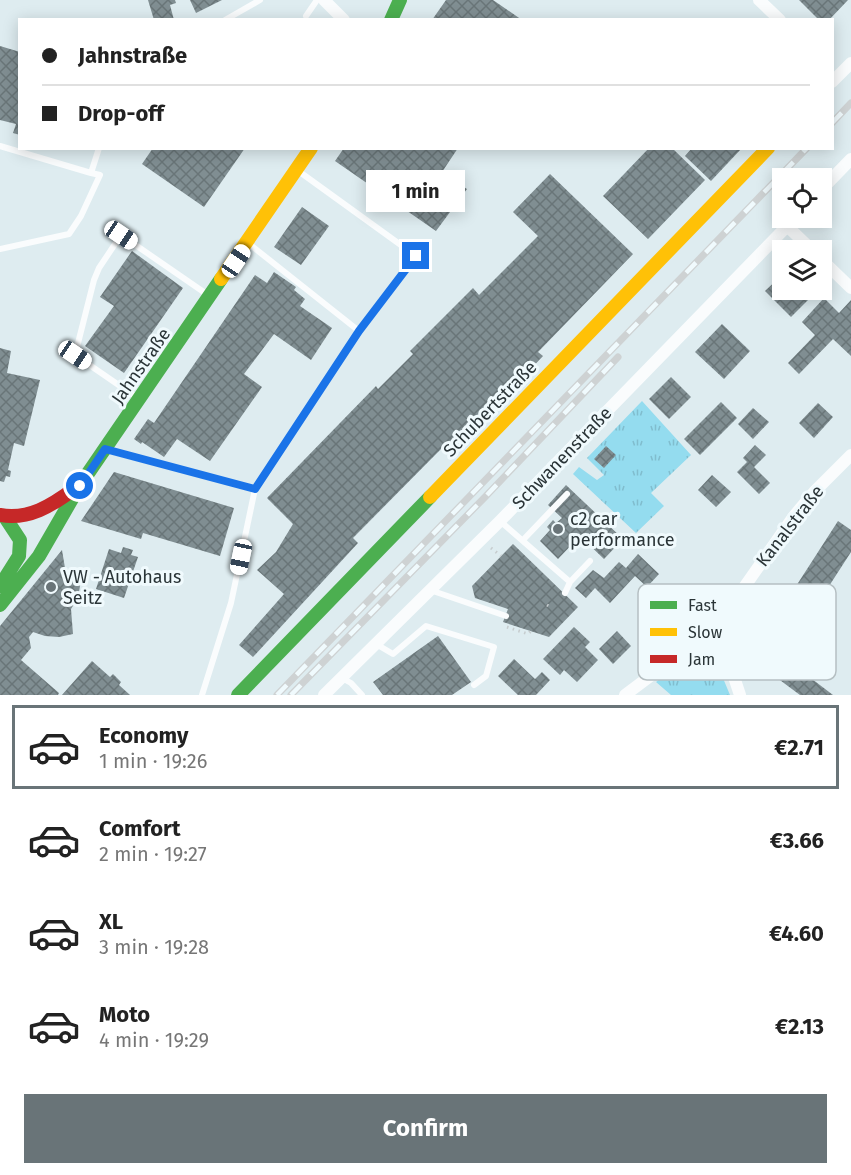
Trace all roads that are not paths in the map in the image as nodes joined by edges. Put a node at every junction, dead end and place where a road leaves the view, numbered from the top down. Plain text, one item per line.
1 (260, 0) edge
2 (317, 0) edge
3 (324, 0) edge
4 (400, 0) edge
5 (759, 0) edge
6 (306, 16) dead end
7 (228, 18) edge
8 (342, 18) edge
9 (392, 18) edge
10 (778, 18) edge
11 (851, 63) edge
12 (835, 76) edge
13 (0, 146) edge
14 (98, 150) edge
15 (310, 150) edge
16 (766, 150) edge
17 (851, 159) edge
18 (297, 170) junction
19 (92, 173) junction
20 (832, 179) edge
21 (785, 228) edge
22 (248, 243) junction
23 (0, 249) edge
24 (832, 270) edge
25 (851, 288) edge
26 (211, 297) junction
27 (359, 331) junction
28 (140, 399) junction
29 (105, 449) junction
30 (851, 455) edge
31 (80, 486) junction
32 (255, 489) junction
33 (567, 494) dead end
34 (3, 516) edge
35 (500, 521) junction
36 (523, 540) junction
37 (590, 561) dead end
38 (570, 582) junction
39 (746, 584) edge
40 (0, 586) edge
41 (430, 590) junction
42 (565, 593) dead end
43 (0, 605) edge
44 (506, 616) dead end
45 (376, 644) junction
46 (342, 678) junction
47 (648, 680) edge
48 (735, 680) edge
49 (474, 685) dead end
50 (631, 693) edge
51 (202, 695) edge
52 (238, 695) edge
53 (324, 695) edge
54 (362, 695) edge
55 (740, 695) edge

1 - 7 lane
2 - 6 lane
3 - 8 street
4 - 9 street
5 - 10 street
11 - 12 street
13 - 19 lane
14 - 19 lane
15 - 18 street, Jahnstraße
16 - 52 street, Schubertstraße
17 - 20 street
18 - 22 street, Jahnstraße
18 - 27 lane
19 - 23 lane
21 - 35 street, Schwanenstraße
22 - 26 street, Jahnstraße
22 - 27 lane
24 - 25 street
26 - 28 street, Jahnstraße
26 - 28 lane
27 - 32 lane
28 - 29 street, Jahnstraße
29 - 31 street, Jahnstraße
29 - 32 lane
30 - 39 street, Kanalstraße
31 - 34 street
31 - 43 street, Jahnstraße
32 - 51 lane
33 - 36 lane
34 - 40 street
35 - 36 lane
35 - 41 street, Schwanenstraße
36 - 38 lane
37 - 38 lane
38 - 42 lane
41 - 44 lane
41 - 45 street, Schwanenstraße
45 - 46 street, Schwanenstraße
45 - 49 lane
46 - 53 street, Schwanenstraße
46 - 54 lane
47 - 50 street, Kanalstraße
48 - 55 street

